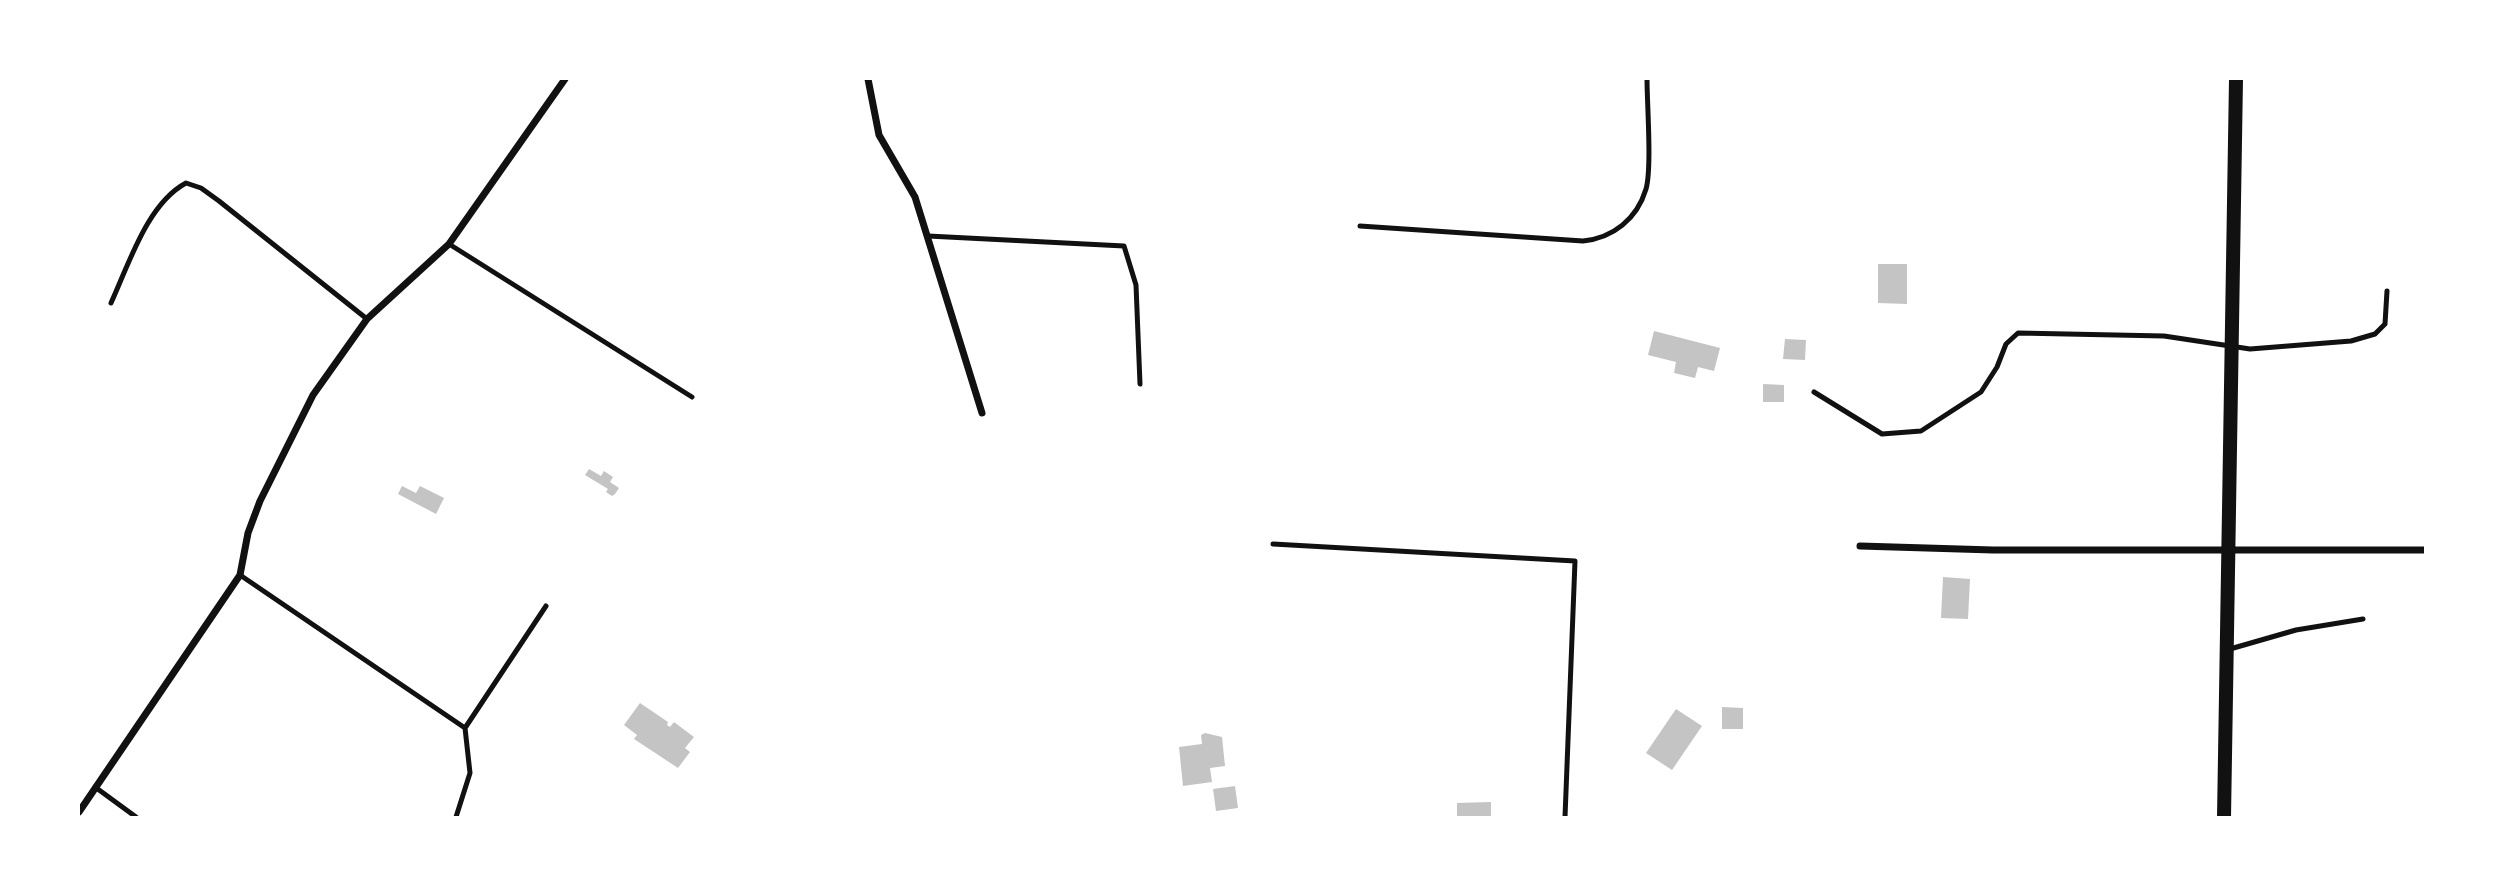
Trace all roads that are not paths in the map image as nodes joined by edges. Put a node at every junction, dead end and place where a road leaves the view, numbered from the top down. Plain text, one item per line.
1 (565, 79) edge
2 (868, 79) edge
3 (1647, 79) edge
4 (2236, 79) edge
5 (1360, 226) dead end
6 (928, 236) junction
7 (449, 244) junction
8 (2387, 291) dead end
9 (111, 303) dead end
10 (367, 319) junction
11 (2232, 344) junction
12 (1140, 384) dead end
13 (1814, 392) dead end
14 (692, 397) dead end
15 (982, 414) dead end
16 (1273, 544) dead end
17 (1860, 546) dead end
18 (2425, 550) edge
19 (2228, 551) junction
20 (240, 575) junction
21 (546, 606) dead end
22 (2362, 619) dead end
23 (2227, 650) junction
24 (466, 728) junction
25 (95, 787) junction
26 (79, 812) edge
27 (136, 817) edge
28 (456, 817) edge
29 (1565, 817) edge
30 (2224, 817) edge

1 - 7 street
2 - 6 street
3 - 5 lane
4 - 11 main road
6 - 12 lane
6 - 15 street
7 - 10 street
7 - 14 lane
8 - 11 lane
9 - 10 lane
10 - 20 street
11 - 13 lane
11 - 19 main road
16 - 29 lane
17 - 19 street
18 - 19 street
19 - 23 main road
20 - 24 lane
20 - 25 street
21 - 24 lane
22 - 23 lane
23 - 30 main road
24 - 28 lane
25 - 26 street
25 - 27 lane

